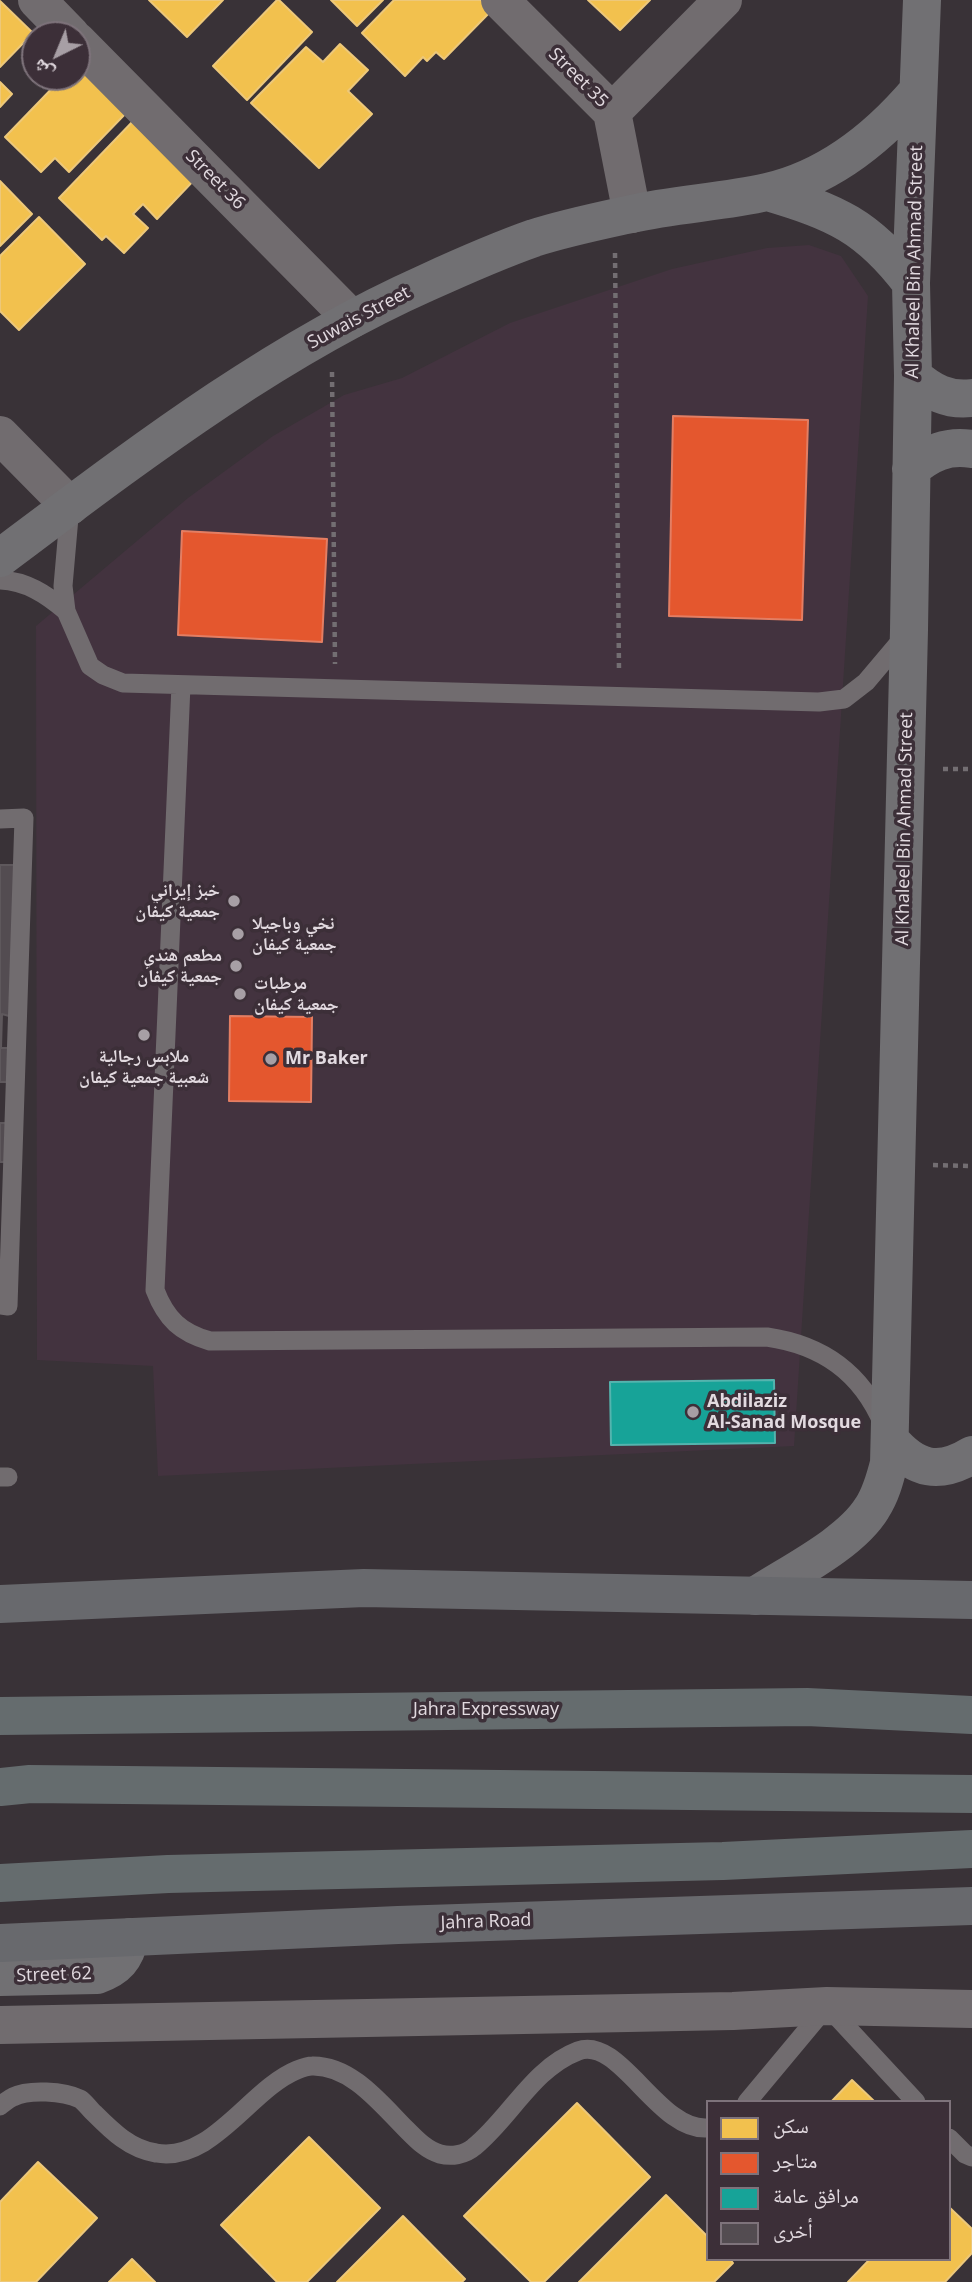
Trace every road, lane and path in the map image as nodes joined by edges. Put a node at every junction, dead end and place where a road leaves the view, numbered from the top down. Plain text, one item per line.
1 (37, 0) edge
2 (500, 0) edge
3 (723, 0) edge
4 (922, 0) edge
5 (57, 21) edge
6 (91, 56) edge
7 (918, 91) junction
8 (612, 112) junction
9 (768, 192) junction
10 (624, 216) junction
11 (911, 284) junction
12 (342, 325) junction
13 (913, 376) junction
14 (972, 398) edge
15 (0, 435) edge
16 (972, 449) edge
17 (911, 469) junction
18 (70, 506) junction
19 (0, 558) edge
20 (0, 580) edge
21 (65, 611) junction
22 (909, 630) junction
23 (181, 685) junction
24 (335, 690) junction
25 (619, 697) junction
26 (0, 818) edge
27 (5, 1206) edge
28 (0, 1305) edge
29 (891, 1441) junction
30 (972, 1455) edge
31 (755, 1596) junction
32 (972, 1600) edge
33 (0, 1604) edge
34 (972, 1715) edge
35 (0, 1716) edge
36 (0, 1787) edge
37 (972, 1794) edge
38 (972, 1849) edge
39 (0, 1883) edge
40 (972, 1906) edge
41 (130, 1937) junction
42 (0, 1943) edge
43 (0, 1977) edge
44 (827, 2006) junction
45 (972, 2009) edge
46 (0, 2025) edge
47 (749, 2100) edge
48 (914, 2100) edge
49 (0, 2106) edge
50 (706, 2128) edge
51 (951, 2139) edge
52 (972, 2157) edge

1 - 5 street
2 - 8 street, Street 35
3 - 8 street
4 - 7 street, Al Khaleel Bin Ahmad Street
6 - 12 street, Street 36
7 - 9 street, Suwais Street
7 - 11 street, Al Khaleel Bin Ahmad Street
8 - 10 street, Street 35
9 - 10 street, Suwais Street
9 - 11 street, Suwais Street
10 - 12 street, Suwais Street
10 - 25 path
11 - 13 street, Al Khaleel Bin Ahmad Street
12 - 18 street, Suwais Street
12 - 24 path
13 - 14 street
13 - 17 street, Al Khaleel Bin Ahmad Street
15 - 18 street
16 - 17 street
17 - 22 street, Al Khaleel Bin Ahmad Street
18 - 19 street, Suwais Street
18 - 21 lane
20 - 21 lane
21 - 23 lane
22 - 25 lane
22 - 29 street, Al Khaleel Bin Ahmad Street
23 - 24 lane
23 - 29 lane
24 - 25 lane
26 - 27 lane
27 - 28 lane
29 - 30 street
29 - 31 street, Al Khaleel Bin Ahmad Street
31 - 32 main road
31 - 33 main road
34 - 35 highway, Jahra Expressway
36 - 37 highway
38 - 39 highway
40 - 41 main road, Jahra Road
41 - 42 main road, Jahra Road
41 - 43 street, Street 62
44 - 45 street
44 - 46 street
44 - 47 lane
44 - 48 lane
49 - 50 lane
51 - 52 lane

